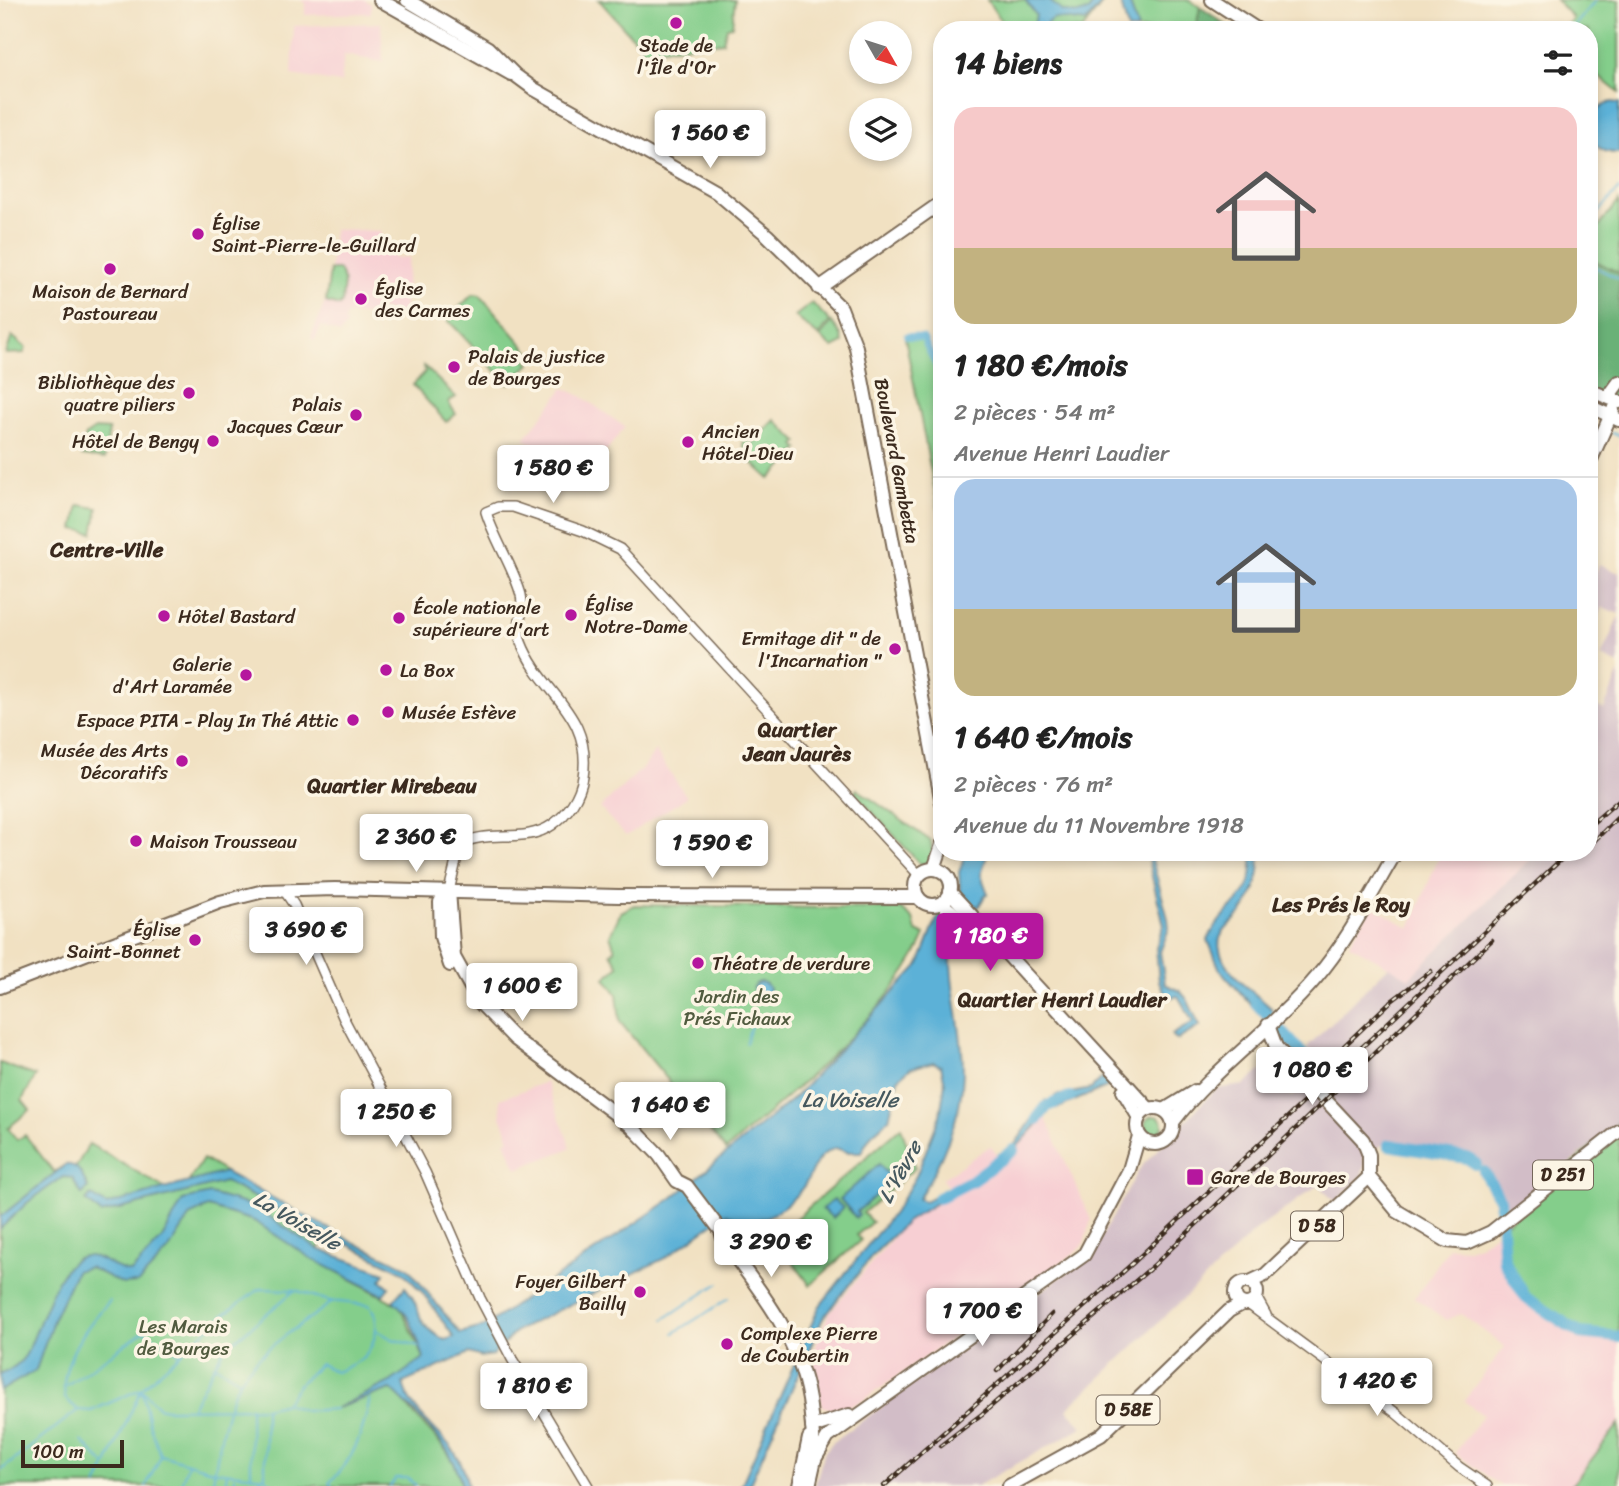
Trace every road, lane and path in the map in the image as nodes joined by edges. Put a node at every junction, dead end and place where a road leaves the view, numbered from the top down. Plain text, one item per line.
1 (380, 0) edge
2 (407, 0) edge
3 (1212, 0) edge
4 (1244, 21) edge
5 (497, 62) junction
6 (933, 208) edge
7 (819, 288) junction
8 (1619, 382) edge
9 (1598, 397) edge
10 (1598, 408) edge
11 (1616, 410) edge
12 (1598, 446) edge
13 (933, 756) edge
14 (933, 861) edge
15 (948, 861) edge
16 (1391, 861) edge
17 (947, 875) junction
18 (922, 880) junction
19 (284, 890) junction
20 (449, 891) junction
21 (950, 892) junction
22 (941, 903) junction
23 (972, 924) junction
24 (0, 987) edge
25 (1268, 1025) junction
26 (1252, 1040) junction
27 (1274, 1044) junction
28 (1239, 1053) junction
29 (1210, 1080) junction
30 (1164, 1110) junction
31 (1144, 1113) junction
32 (1173, 1122) junction
33 (1619, 1131) edge
34 (1139, 1136) junction
35 (1152, 1144) junction
36 (1129, 1170) junction
37 (1369, 1177) junction
38 (1248, 1296) junction
39 (875, 1403) junction
40 (812, 1427) junction
41 (828, 1437) junction
42 (815, 1459) junction
43 (588, 1486) edge
44 (799, 1486) edge
45 (809, 1486) edge
46 (1009, 1486) edge
47 (1487, 1486) edge

1 - 5 main road
2 - 5 main road
3 - 4 main road
5 - 7 main road, Boulevard Gambetta
6 - 7 main road
7 - 13 main road, Boulevard Gambetta
8 - 11 main road
9 - 11 main road
10 - 11 main road
11 - 12 main road
14 - 18 main road
15 - 17 main road
16 - 25 main road
17 - 18 main road
17 - 21 main road
18 - 20 main road
18 - 20 street
18 - 22 main road
19 - 20 main road
19 - 24 main road
19 - 43 street
20 - 40 main road
21 - 22 main road
21 - 23 main road
22 - 23 main road
23 - 31 main road
25 - 26 main road
25 - 27 main road
26 - 27 main road
26 - 28 main road
27 - 28 main road
27 - 37 main road
28 - 29 main road
29 - 30 main road
29 - 32 main road
30 - 31 main road
30 - 32 main road
31 - 34 main road
32 - 35 main road
33 - 37 main road, D 251
34 - 35 main road
34 - 36 main road
35 - 36 main road
36 - 39 main road
37 - 38 main road, D 58
38 - 46 main road, D 58E
38 - 47 street
39 - 40 main road
39 - 41 main road
40 - 41 main road
40 - 42 main road
40 - 44 main road
41 - 42 main road
42 - 45 main road

